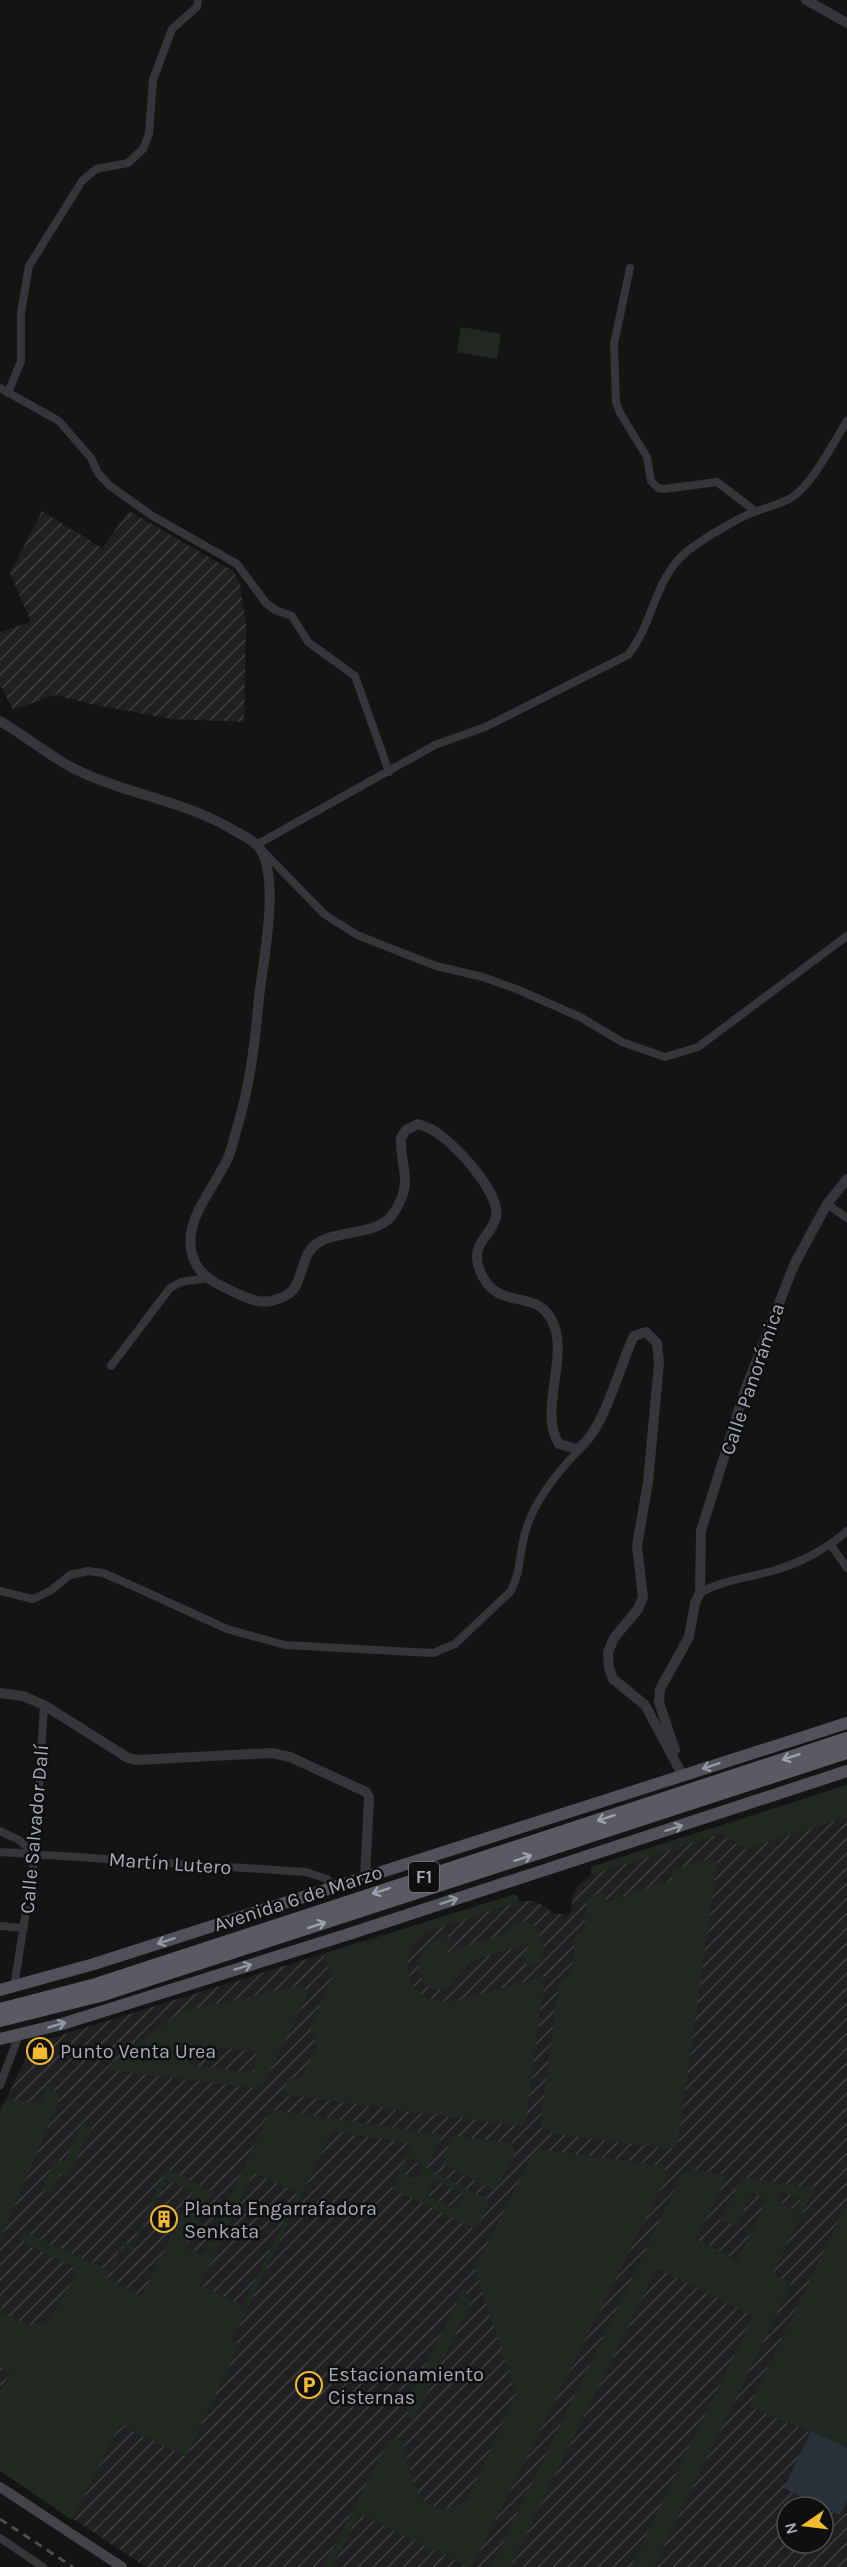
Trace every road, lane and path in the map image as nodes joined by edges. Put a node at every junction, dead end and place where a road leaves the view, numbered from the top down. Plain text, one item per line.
1 (198, 0) edge
2 (806, 0) edge
3 (847, 23) edge
4 (630, 268) dead end
5 (0, 388) edge
6 (8, 393) junction
7 (847, 421) edge
8 (755, 511) junction
9 (0, 722) edge
10 (390, 772) junction
11 (259, 847) junction
12 (847, 936) edge
13 (847, 1179) edge
14 (827, 1204) junction
15 (847, 1218) edge
16 (208, 1278) junction
17 (111, 1366) dead end
18 (585, 1444) junction
19 (847, 1531) edge
20 (831, 1545) junction
21 (847, 1568) edge
22 (0, 1591) edge
23 (700, 1593) junction
24 (0, 1693) edge
25 (44, 1705) junction
26 (847, 1723) edge
27 (847, 1739) edge
28 (847, 1752) edge
29 (847, 1771) edge
30 (683, 1776) junction
31 (0, 1831) edge
32 (0, 1852) edge
33 (35, 1854) junction
34 (364, 1878) junction
35 (335, 1888) junction
36 (0, 1926) edge
37 (24, 1928) junction
38 (14, 1987) junction
39 (0, 1990) edge
40 (0, 2010) edge
41 (0, 2020) edge
42 (19, 2035) junction
43 (0, 2039) edge
44 (0, 2085) edge
45 (0, 2487) edge
46 (0, 2538) edge
47 (43, 2567) edge
48 (122, 2567) edge

1 - 6 street
2 - 3 street
4 - 8 street
5 - 6 street
6 - 10 street
7 - 8 street
8 - 10 street
9 - 11 street
10 - 11 street
11 - 12 street
11 - 16 street
13 - 14 street, Calle Panorámica
14 - 15 street
14 - 23 street, Calle Panorámica
16 - 17 street
16 - 18 street
18 - 22 street
18 - 30 street
19 - 20 street
20 - 21 street
20 - 23 street
23 - 30 street, Calle Panorámica
24 - 25 street
25 - 33 street, Calle Salvador Dalí
25 - 34 street
26 -> 30 main road, Avenida 6 de Marzo
27 -> 40 highway, Avenida 6 de Marzo / F1
41 -> 28 highway, Avenida 6 de Marzo / F1
42 -> 29 main road
30 - 34 main road, Avenida 6 de Marzo
31 - 33 street
32 - 33 street, Martín Lutero
33 - 35 street, Martín Lutero
33 - 37 street, Calle Salvador Dalí
34 - 35 main road, Avenida 6 de Marzo
35 -> 38 main road, Avenida 6 de Marzo
36 - 37 street
37 - 38 street, Calle Salvador Dalí
38 - 39 main road, Avenida 6 de Marzo
42 - 43 main road
42 - 44 street
45 - 48 main road
46 - 47 street

